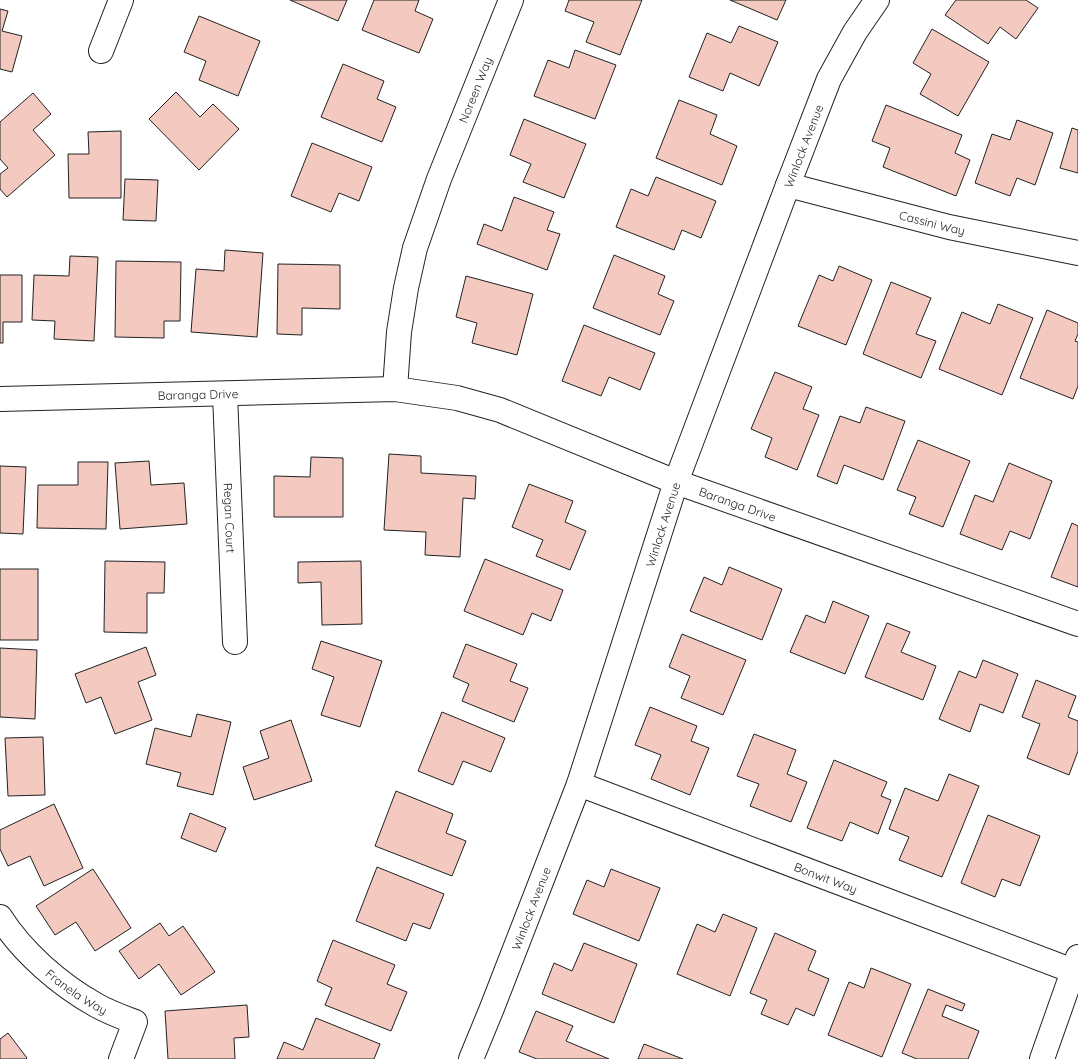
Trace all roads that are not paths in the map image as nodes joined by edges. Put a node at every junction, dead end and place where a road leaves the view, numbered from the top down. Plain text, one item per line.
1 (121, 0) edge
2 (511, 0) edge
3 (877, 0) edge
4 (101, 51) dead end
5 (788, 185) junction
6 (1078, 253) edge
7 (395, 389) junction
8 (225, 394) junction
9 (0, 399) edge
10 (676, 482) junction
11 (1078, 624) edge
12 (235, 642) dead end
13 (578, 784) junction
14 (0, 917) edge
15 (1076, 964) edge
16 (121, 1059) edge
17 (471, 1059) edge
18 (1042, 1059) edge

1 - 4 street
2 - 7 street, Noreen Way
3 - 5 street, Winlock Avenue
5 - 6 street, Cassini Way
5 - 10 street, Winlock Avenue
7 - 8 street, Baranga Drive
7 - 10 street, Baranga Drive
8 - 9 street, Baranga Drive
8 - 12 street, Regan Court
10 - 11 street, Baranga Drive
10 - 13 street, Winlock Avenue
13 - 15 street, Bonwit Way
13 - 17 street, Winlock Avenue
14 - 16 street, Franela Way
15 - 18 street

